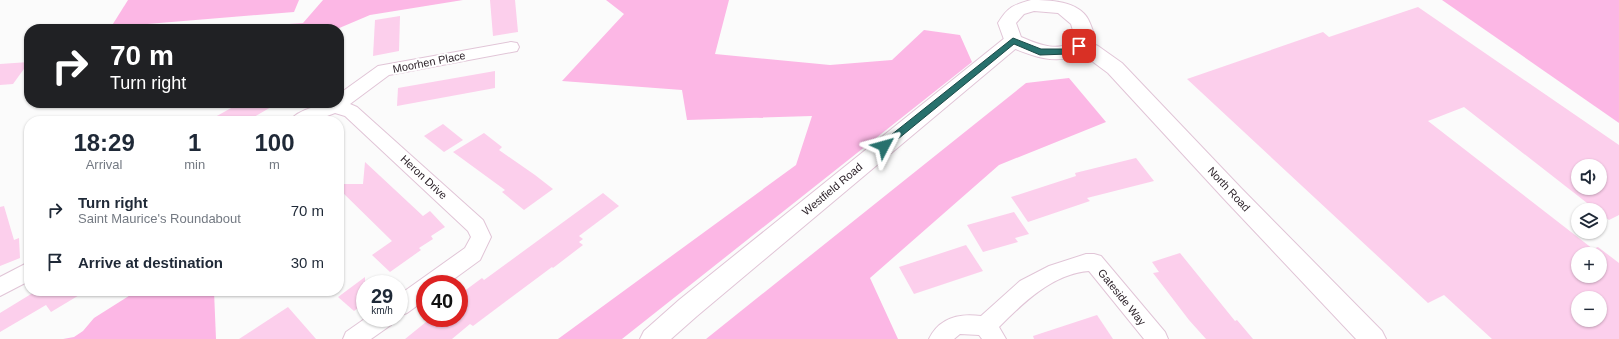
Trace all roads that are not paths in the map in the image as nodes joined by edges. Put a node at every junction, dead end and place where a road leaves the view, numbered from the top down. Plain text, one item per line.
1 (1071, 5) edge
2 (1013, 41) junction
3 (511, 46) dead end
4 (1079, 46) junction
5 (344, 100) edge
6 (331, 108) edge
7 (338, 108) edge
8 (309, 116) edge
9 (24, 274) edge
10 (444, 275) edge
11 (0, 287) edge
12 (371, 327) edge
13 (990, 332) edge
14 (354, 339) edge
15 (653, 339) edge
16 (940, 339) edge
17 (1157, 339) edge
18 (1373, 339) edge

1 - 2 main road
1 - 4 main road
2 - 4 main road
2 - 15 main road, Westfield Road
3 - 5 street, Moorhen Place
4 - 18 main road, North Road
6 - 8 street
7 - 10 street, Heron Drive
9 - 11 street
12 - 14 street
13 - 16 street, Gateside Way
13 - 17 street, Gateside Way

